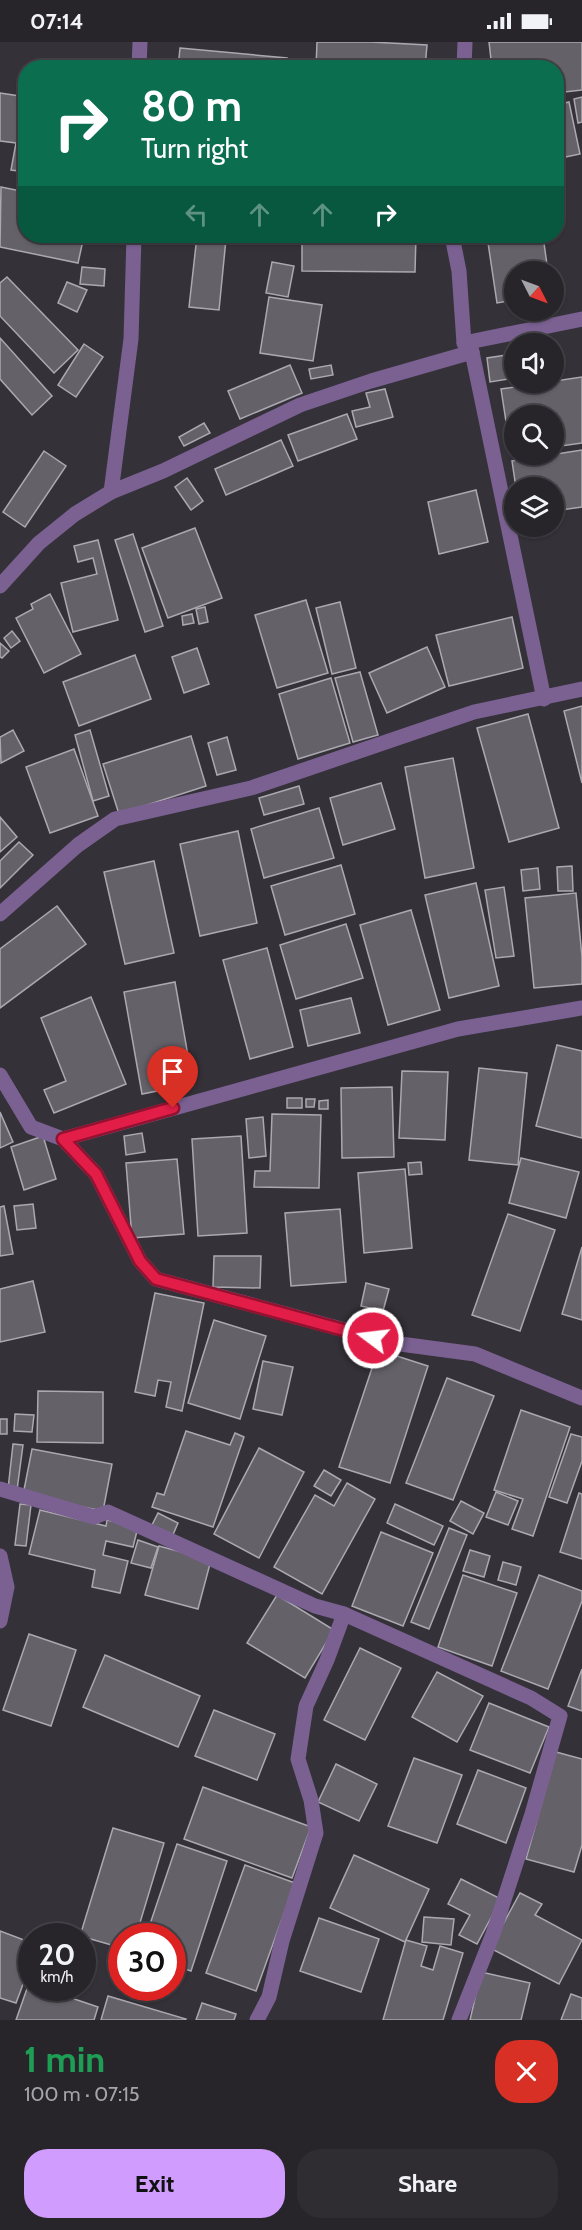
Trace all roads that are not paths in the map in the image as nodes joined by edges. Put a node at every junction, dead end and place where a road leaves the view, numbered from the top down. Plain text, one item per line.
1 (140, 42) edge
2 (465, 42) edge
3 (139, 60) edge
4 (464, 60) edge
5 (134, 243) edge
6 (453, 243) edge
7 (582, 319) edge
8 (468, 347) junction
9 (111, 492) junction
10 (0, 586) edge
11 (582, 689) edge
12 (544, 699) junction
13 (0, 914) edge
14 (582, 1008) edge
15 (0, 1075) edge
16 (63, 1139) junction
17 (582, 1398) edge
18 (0, 1489) edge
19 (0, 1556) edge
20 (344, 1614) junction
21 (0, 1621) edge
22 (257, 2020) edge
23 (459, 2020) edge

1 - 3 street
2 - 4 street
5 - 9 street
6 - 8 street
7 - 8 street
8 - 9 street
8 - 12 street
9 - 10 street
11 - 12 street
12 - 13 street
14 - 16 street
15 - 16 street
16 - 17 street
18 - 20 street
19 - 21 street
20 - 22 street
20 - 23 street

